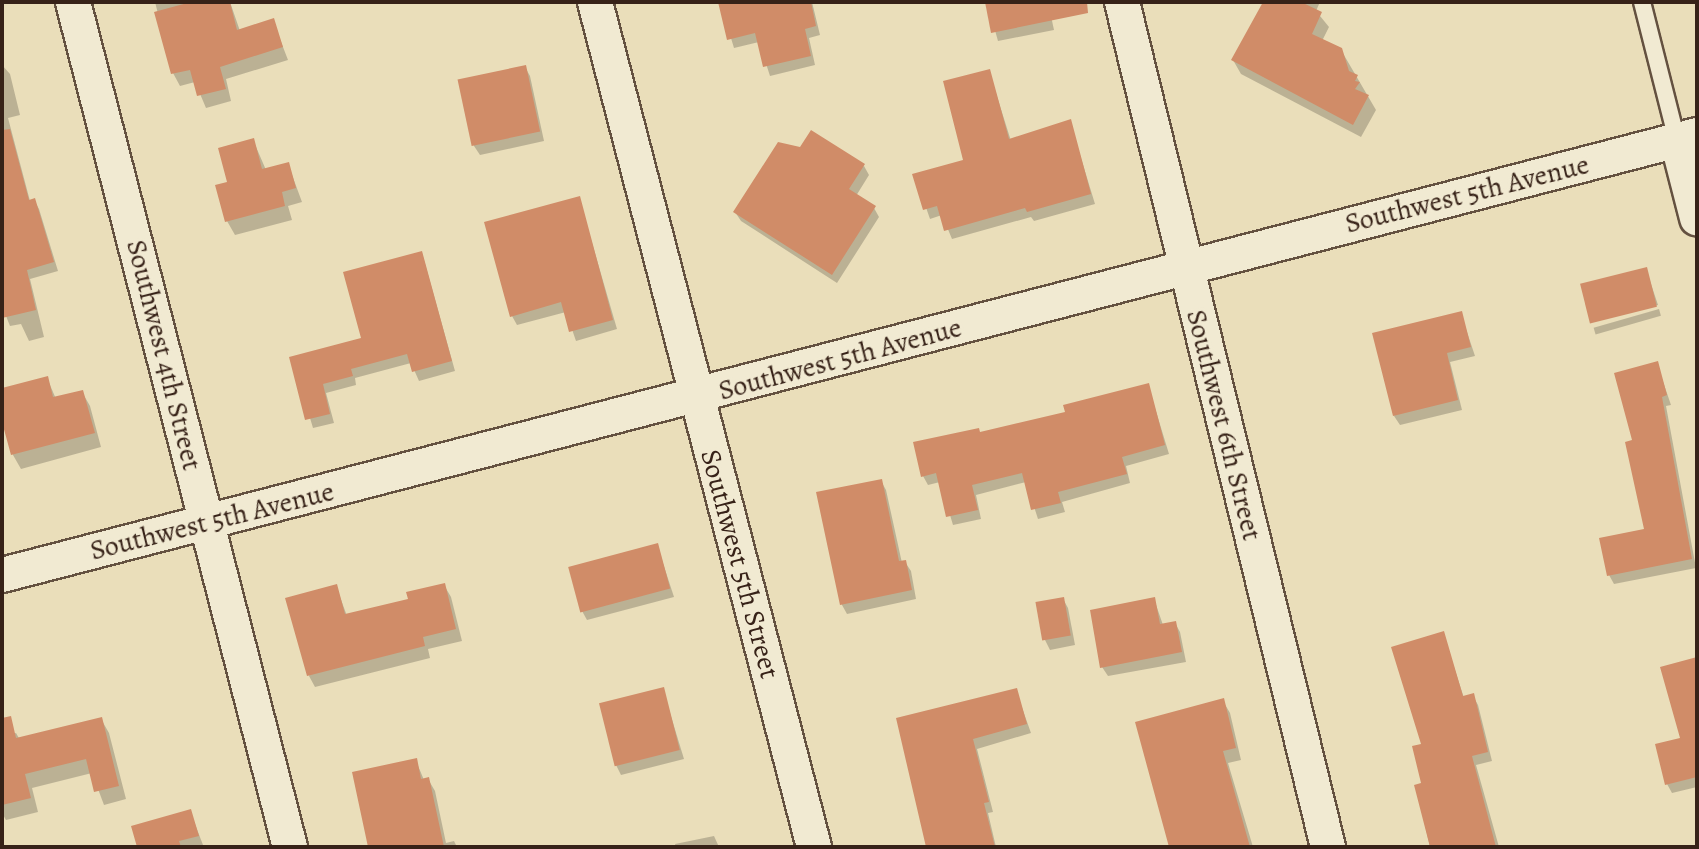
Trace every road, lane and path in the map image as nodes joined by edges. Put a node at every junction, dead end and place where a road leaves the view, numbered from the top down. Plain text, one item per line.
1 (73, 2) edge
2 (595, 2) edge
3 (1122, 2) edge
4 (1642, 2) edge
5 (1687, 137) edge
6 (1697, 218) edge
7 (1185, 267) junction
8 (696, 397) junction
9 (207, 522) junction
10 (2, 575) edge
11 (290, 847) edge
12 (814, 847) edge
13 (1328, 847) edge

1 - 9 street, Southwest 4th Street
2 - 8 street, Southwest 5th Street
3 - 7 street, Southwest 6th Street
4 - 5 lane
5 - 6 street
5 - 7 street, Southwest 5th Avenue
7 - 8 street, Southwest 5th Avenue
7 - 13 street, Southwest 6th Street
8 - 9 street, Southwest 5th Avenue
8 - 12 street, Southwest 5th Street
9 - 10 street, Southwest 5th Avenue
9 - 11 street, Southwest 4th Street

